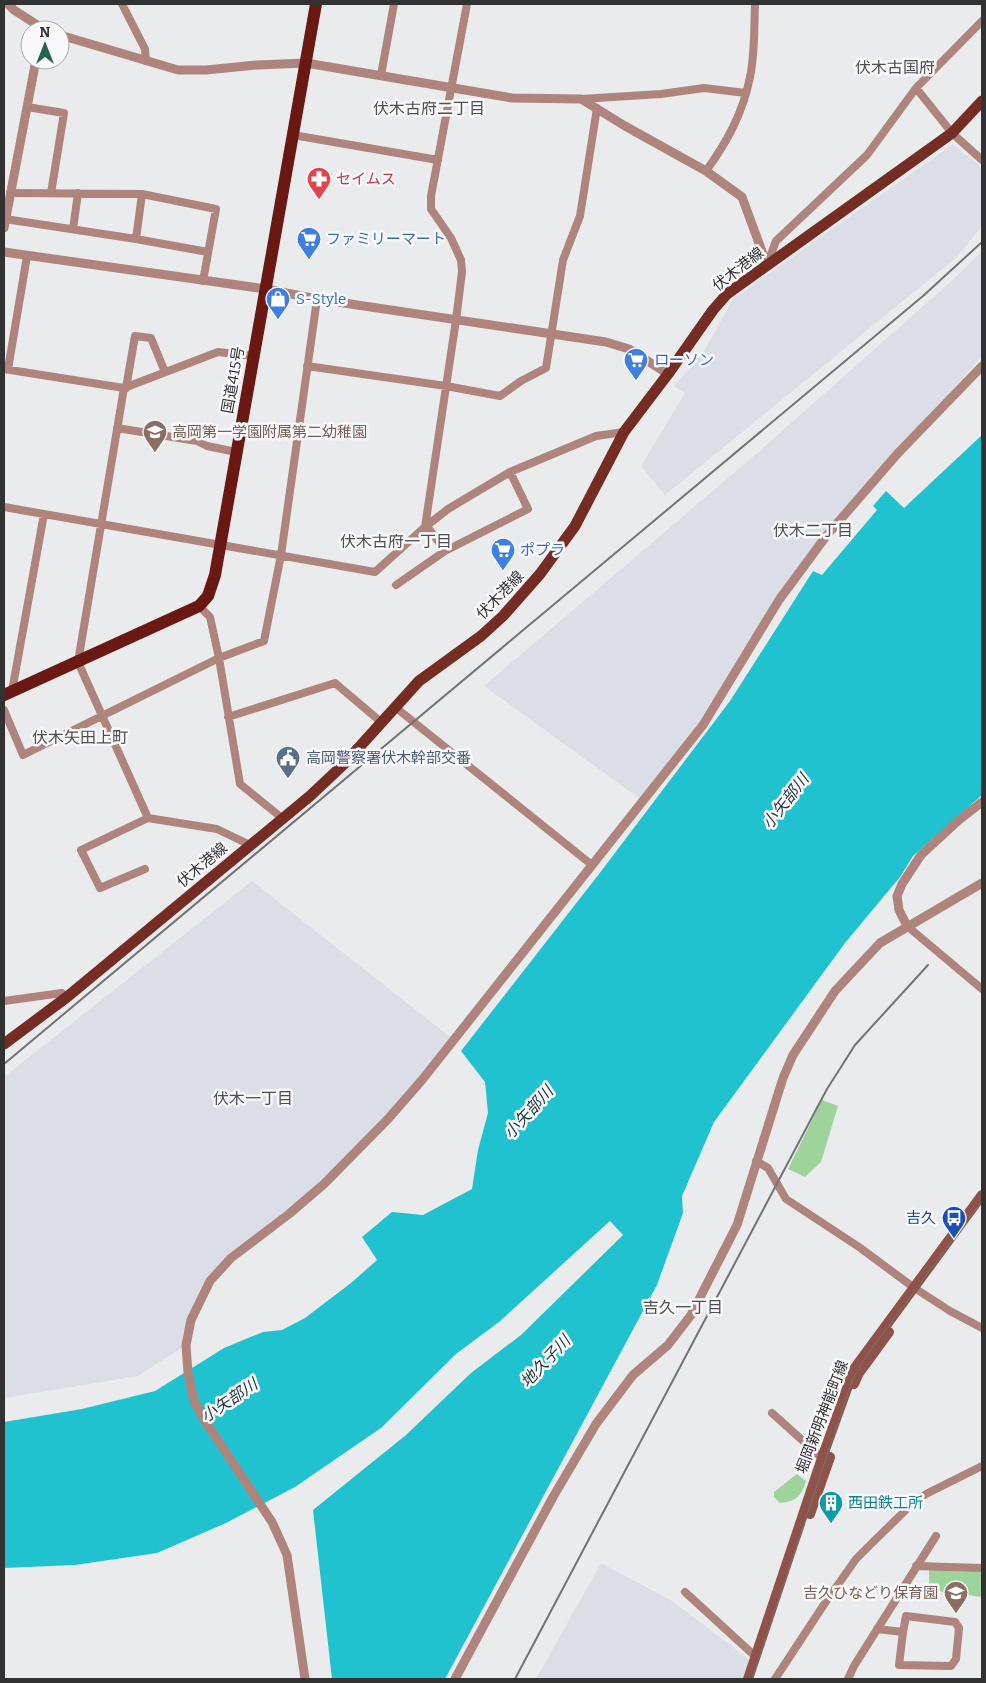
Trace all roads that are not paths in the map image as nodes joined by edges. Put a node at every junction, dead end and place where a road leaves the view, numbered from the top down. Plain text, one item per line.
1 (8, 4) edge
2 (122, 4) edge
3 (316, 4) edge
4 (394, 4) edge
5 (467, 4) edge
6 (755, 4) edge
7 (30, 20) edge
8 (982, 21) edge
9 (70, 38) edge
10 (146, 61) junction
11 (306, 63) junction
12 (34, 70) edge
13 (381, 76) junction
14 (452, 88) junction
15 (916, 88) junction
16 (746, 93) junction
17 (581, 99) junction
18 (982, 101) edge
19 (27, 107) junction
20 (597, 108) junction
21 (952, 133) junction
22 (293, 135) junction
23 (438, 160) junction
24 (982, 160) edge
25 (706, 171) junction
26 (10, 193) junction
27 (51, 193) junction
28 (78, 193) junction
29 (142, 194) junction
30 (4, 224) edge
31 (73, 230) junction
32 (136, 239) junction
33 (4, 252) edge
34 (208, 252) junction
35 (27, 256) junction
36 (766, 265) junction
37 (203, 281) junction
38 (266, 289) junction
39 (317, 299) junction
40 (456, 320) junction
41 (552, 335) junction
42 (254, 356) junction
43 (307, 366) junction
44 (982, 366) edge
45 (6, 369) edge
46 (164, 372) junction
47 (668, 374) junction
48 (446, 386) junction
49 (125, 388) junction
50 (117, 428) junction
51 (624, 432) junction
52 (236, 452) junction
53 (510, 472) junction
54 (4, 507) edge
55 (44, 514) junction
56 (101, 524) junction
57 (426, 526) junction
58 (220, 545) junction
59 (445, 551) junction
60 (281, 555) junction
61 (396, 585) dead end
62 (199, 606) junction
63 (219, 658) junction
64 (78, 662) junction
65 (8, 693) edge
66 (395, 707) junction
67 (4, 710) edge
68 (101, 716) junction
69 (228, 717) junction
70 (381, 722) junction
71 (982, 802) edge
72 (148, 818) junction
73 (282, 818) junction
74 (250, 844) junction
75 (592, 864) junction
76 (145, 869) dead end
77 (982, 883) edge
78 (907, 926) junction
79 (982, 989) edge
80 (67, 997) junction
81 (4, 1001) edge
82 (4, 1044) edge
83 (756, 1161) junction
84 (982, 1195) edge
85 (982, 1207) edge
86 (916, 1288) junction
87 (982, 1328) edge
88 (772, 1413) dead end
89 (822, 1458) junction
90 (982, 1466) edge
91 (936, 1536) dead end
92 (916, 1566) junction
93 (982, 1568) edge
94 (686, 1592) dead end
95 (877, 1629) junction
96 (903, 1632) junction
97 (756, 1657) junction
98 (778, 1678) edge
99 (305, 1679) edge
100 (456, 1679) edge
101 (748, 1679) edge
102 (755, 1679) edge
103 (848, 1679) edge

1 - 7 street
2 - 10 street
3 - 11 highway, 国道415号
4 - 13 street
5 - 14 street
6 - 16 street
8 - 15 street
9 - 10 street
10 - 11 street
11 - 13 street
11 - 22 highway, 国道415号
12 - 19 street
13 - 14 street
14 - 17 street
14 - 23 street
15 - 21 street
15 - 36 street
16 - 17 street
16 - 25 street
17 - 20 street
18 - 21 main road, 伏木港線
19 - 26 street
19 - 27 street
20 - 25 street
20 - 41 street
21 - 24 street
21 - 36 main road, 伏木港線
22 - 23 street
22 - 38 highway, 国道415号
23 - 40 street
25 - 36 street
26 - 27 street
26 - 30 street
27 - 28 street
28 - 29 street
28 - 31 street
29 - 32 street
29 - 34 street
30 - 31 street
31 - 32 street
32 - 34 street
33 - 35 street
34 - 37 street
35 - 37 street
35 - 45 street
36 - 47 main road, 伏木港線
37 - 38 street
38 - 39 street
38 - 42 highway, 国道415号
39 - 40 street
39 - 43 street
40 - 41 street
40 - 48 street
41 - 47 street
41 - 48 street
42 - 46 street
42 - 52 highway, 国道415号
43 - 48 street
43 - 60 street
44 - 75 street
45 - 49 street
46 - 49 street
46 - 49 street
47 - 51 main road, 伏木港線
48 - 57 street
49 - 50 street
50 - 52 street
50 - 56 street
51 - 53 street
51 - 66 main road, 伏木港線
52 - 58 highway, 国道415号
53 - 57 street
53 - 59 street
54 - 55 street
55 - 56 street
55 - 65 street
56 - 58 street
56 - 64 street
57 - 59 street
57 - 60 street
58 - 60 street
58 - 62 highway, 国道415号
59 - 61 street
60 - 63 street
62 - 63 street
62 - 64 highway
63 - 68 street
63 - 69 street
64 - 65 highway
64 - 68 street
66 - 70 main road, 伏木港線
66 - 75 street
67 - 68 street
68 - 72 street
69 - 70 street
69 - 73 street
70 - 73 main road, 伏木港線
71 - 78 street
72 - 74 street
72 - 76 street
73 - 74 main road, 伏木港線
74 - 80 main road, 伏木港線
75 - 99 street
77 - 78 street
78 - 79 street
78 - 83 street
80 - 81 street
80 - 82 main road, 伏木港線
83 - 86 street
83 - 100 street
84 - 86 main road, 堀岡新明神能町線
85 - 86 main road, 堀岡新明神能町線
86 - 87 street
86 - 89 main road, 堀岡新明神能町線
86 - 102 main road, 堀岡新明神能町線
88 - 89 street
89 - 97 main road, 堀岡新明神能町線
90 - 98 street
91 - 92 street
92 - 93 street
92 - 95 street
94 - 97 street
95 - 96 street
95 - 103 street
96 - 96 street
97 - 101 main road, 堀岡新明神能町線

